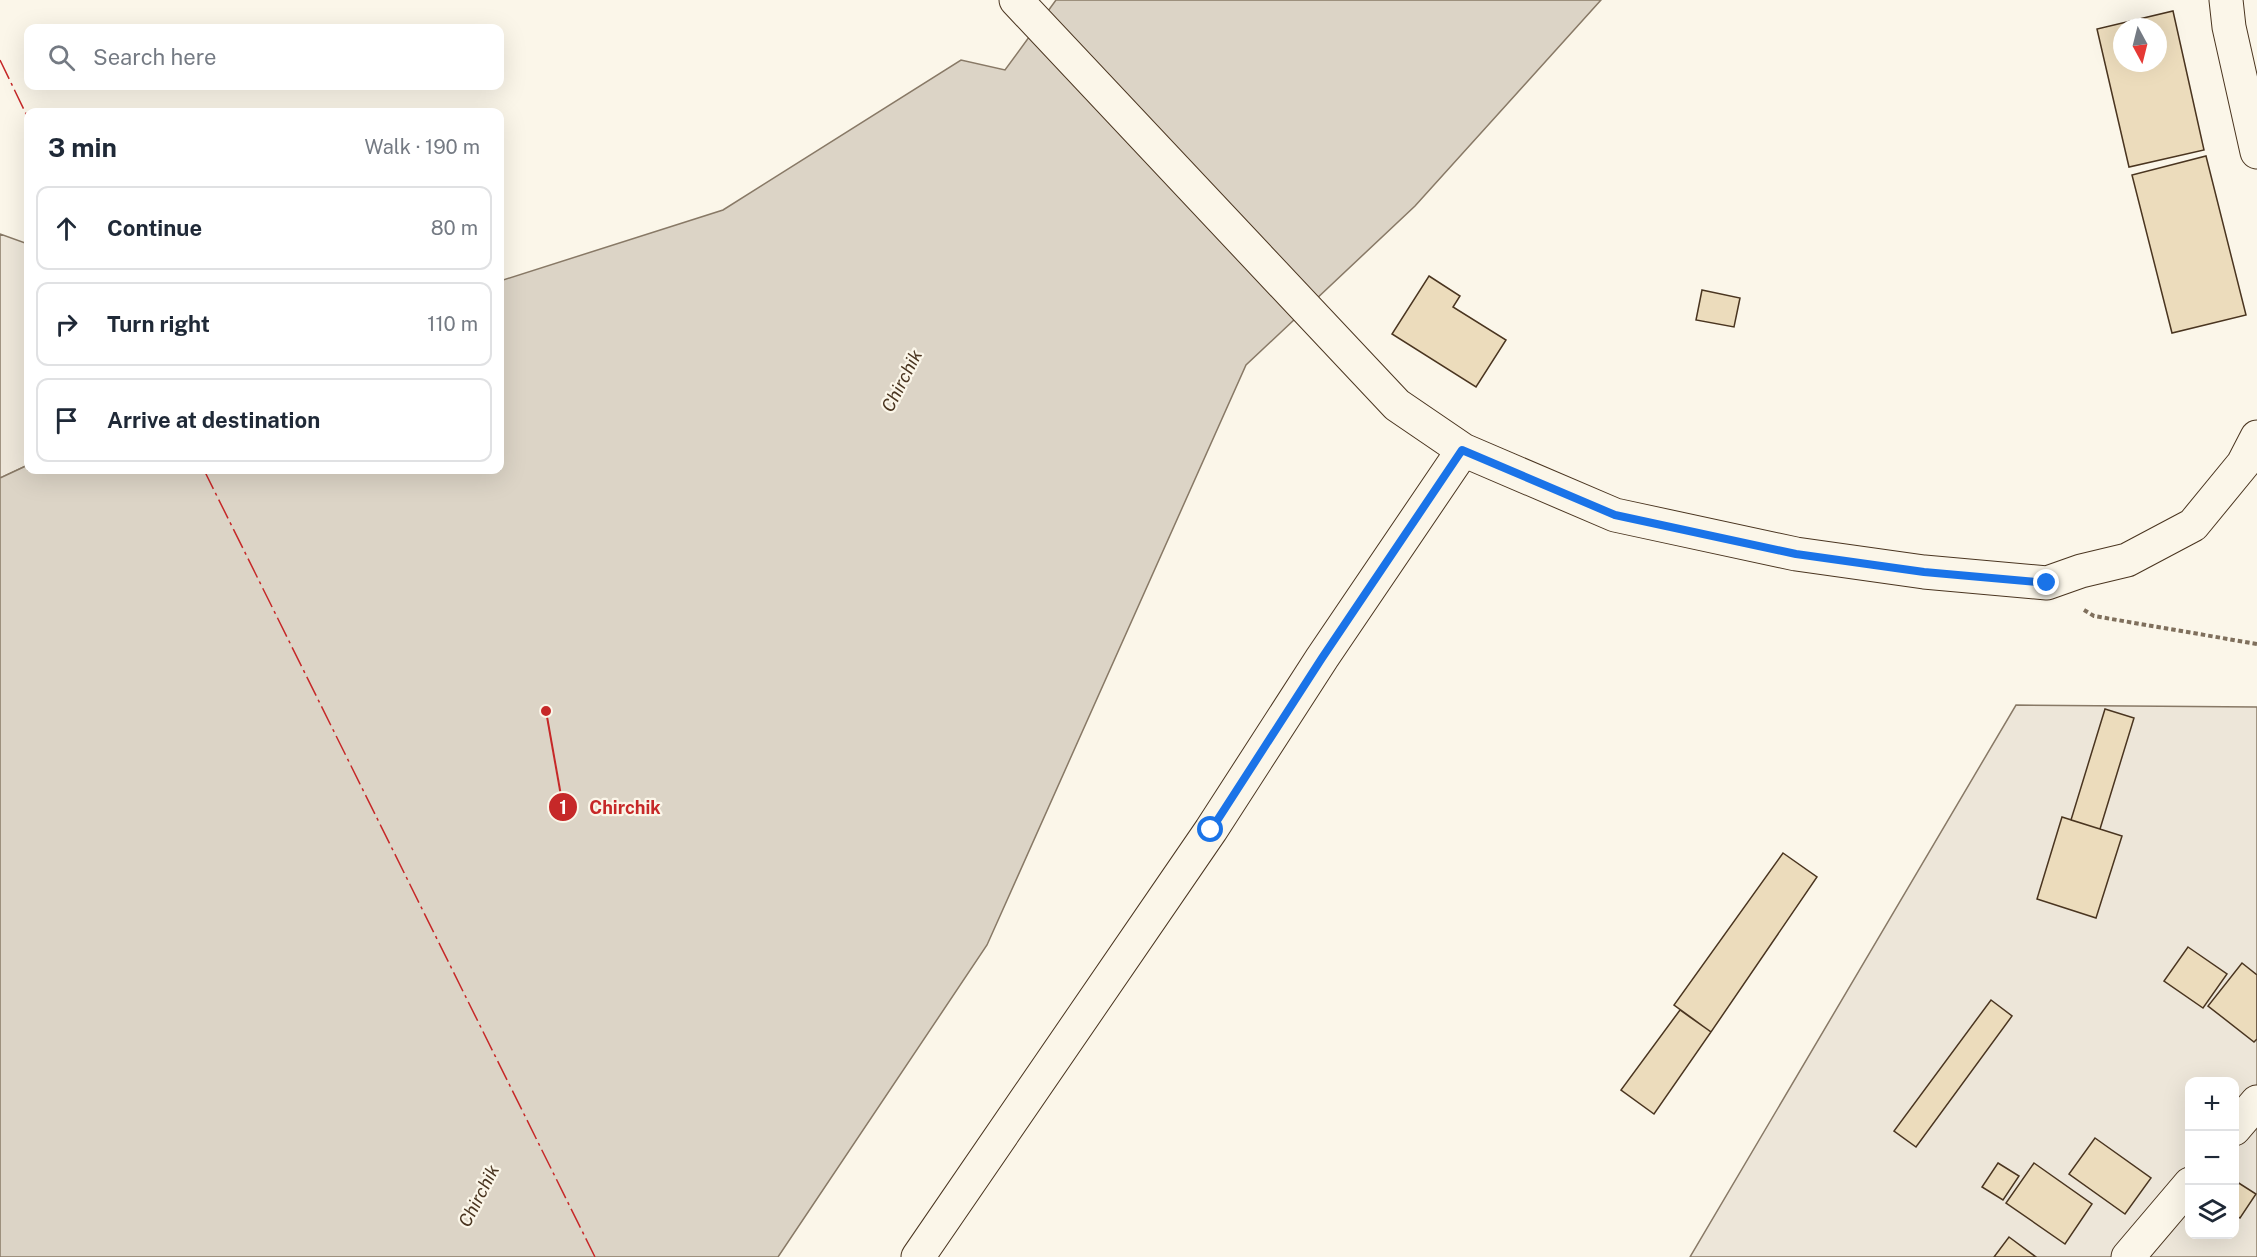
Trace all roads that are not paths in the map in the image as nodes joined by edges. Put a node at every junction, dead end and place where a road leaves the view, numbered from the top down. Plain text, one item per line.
1 (1016, 0) edge
2 (2226, 0) edge
3 (2257, 152) edge
4 (2257, 437) edge
5 (1462, 450) junction
6 (2257, 1102) edge
7 (2239, 1125) edge
8 (2189, 1185) edge
9 (918, 1257) edge
10 (2128, 1257) edge

1 - 5 street
2 - 3 street
4 - 5 street
5 - 9 street
6 - 7 street
8 - 10 street

